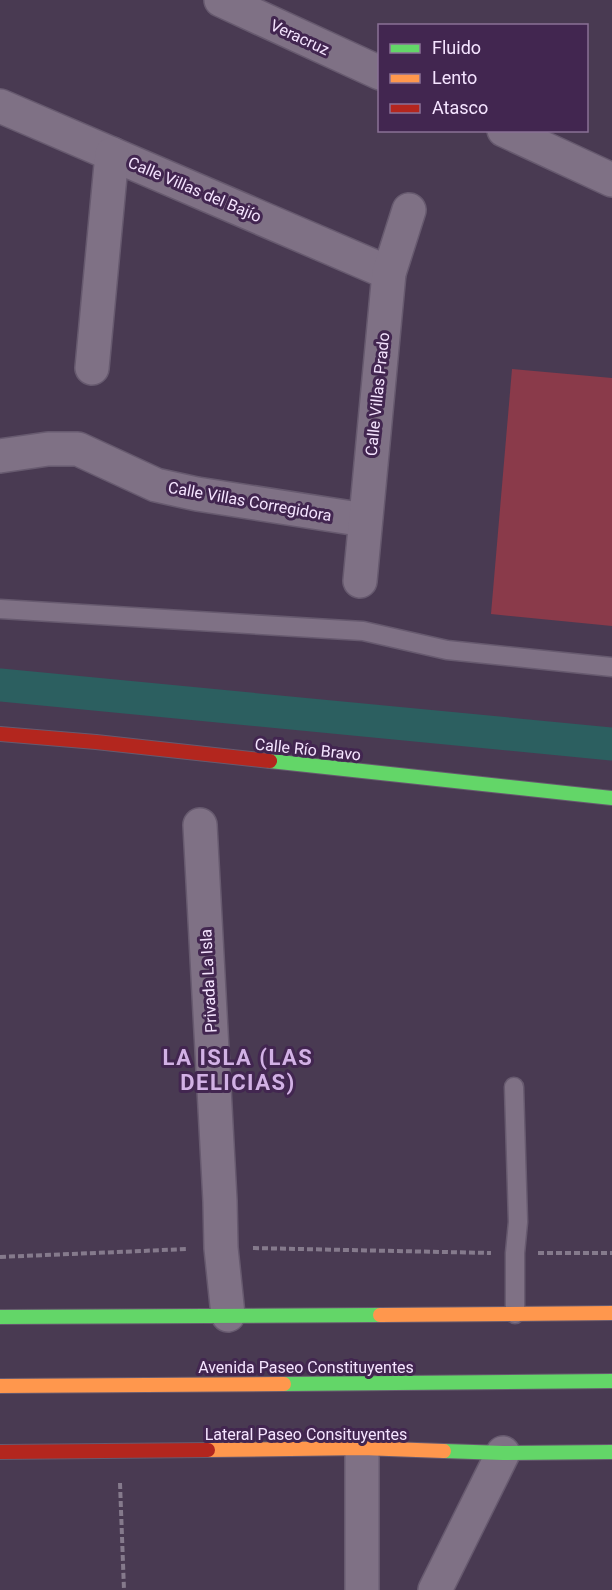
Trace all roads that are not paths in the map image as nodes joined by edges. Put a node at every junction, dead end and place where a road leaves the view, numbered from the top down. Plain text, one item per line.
1 (221, 0) edge
2 (378, 72) edge
3 (0, 106) edge
4 (508, 132) edge
5 (112, 154) junction
6 (612, 180) edge
7 (409, 210) dead end
8 (389, 273) junction
9 (92, 368) dead end
10 (0, 456) edge
11 (365, 520) junction
12 (360, 581) dead end
13 (0, 609) edge
14 (612, 667) edge
15 (0, 734) edge
16 (612, 798) edge
17 (200, 825) dead end
18 (514, 1087) dead end
19 (612, 1313) edge
20 (515, 1314) junction
21 (228, 1315) junction
22 (0, 1317) edge
23 (612, 1381) edge
24 (0, 1386) edge
25 (362, 1449) junction
26 (0, 1452) edge
27 (612, 1452) edge
28 (503, 1453) junction
29 (362, 1590) edge
30 (435, 1590) edge

1 - 2 street, Veracruz
3 - 5 street, Calle Villas del Bajío
4 - 6 street
5 - 8 street, Calle Villas del Bajío
5 - 9 street
7 - 8 street, Calle Villas Prado
8 - 11 street, Calle Villas Prado
10 - 11 street, Calle Villas Corregidora
11 - 12 street, Calle Villas Prado
13 - 14 lane
15 - 16 main road, Calle Río Bravo
17 - 21 street, Privada La Isla
18 - 20 lane
19 - 20 main road
20 - 21 main road
21 - 22 main road
23 - 24 main road, Avenida Paseo Constituyentes
25 - 26 main road, Lateral Paseo Consituyentes
25 - 28 main road, Lateral Paseo Consituyentes
25 - 29 street
27 - 28 main road, Lateral Paseo Consituyentes
28 - 30 street

